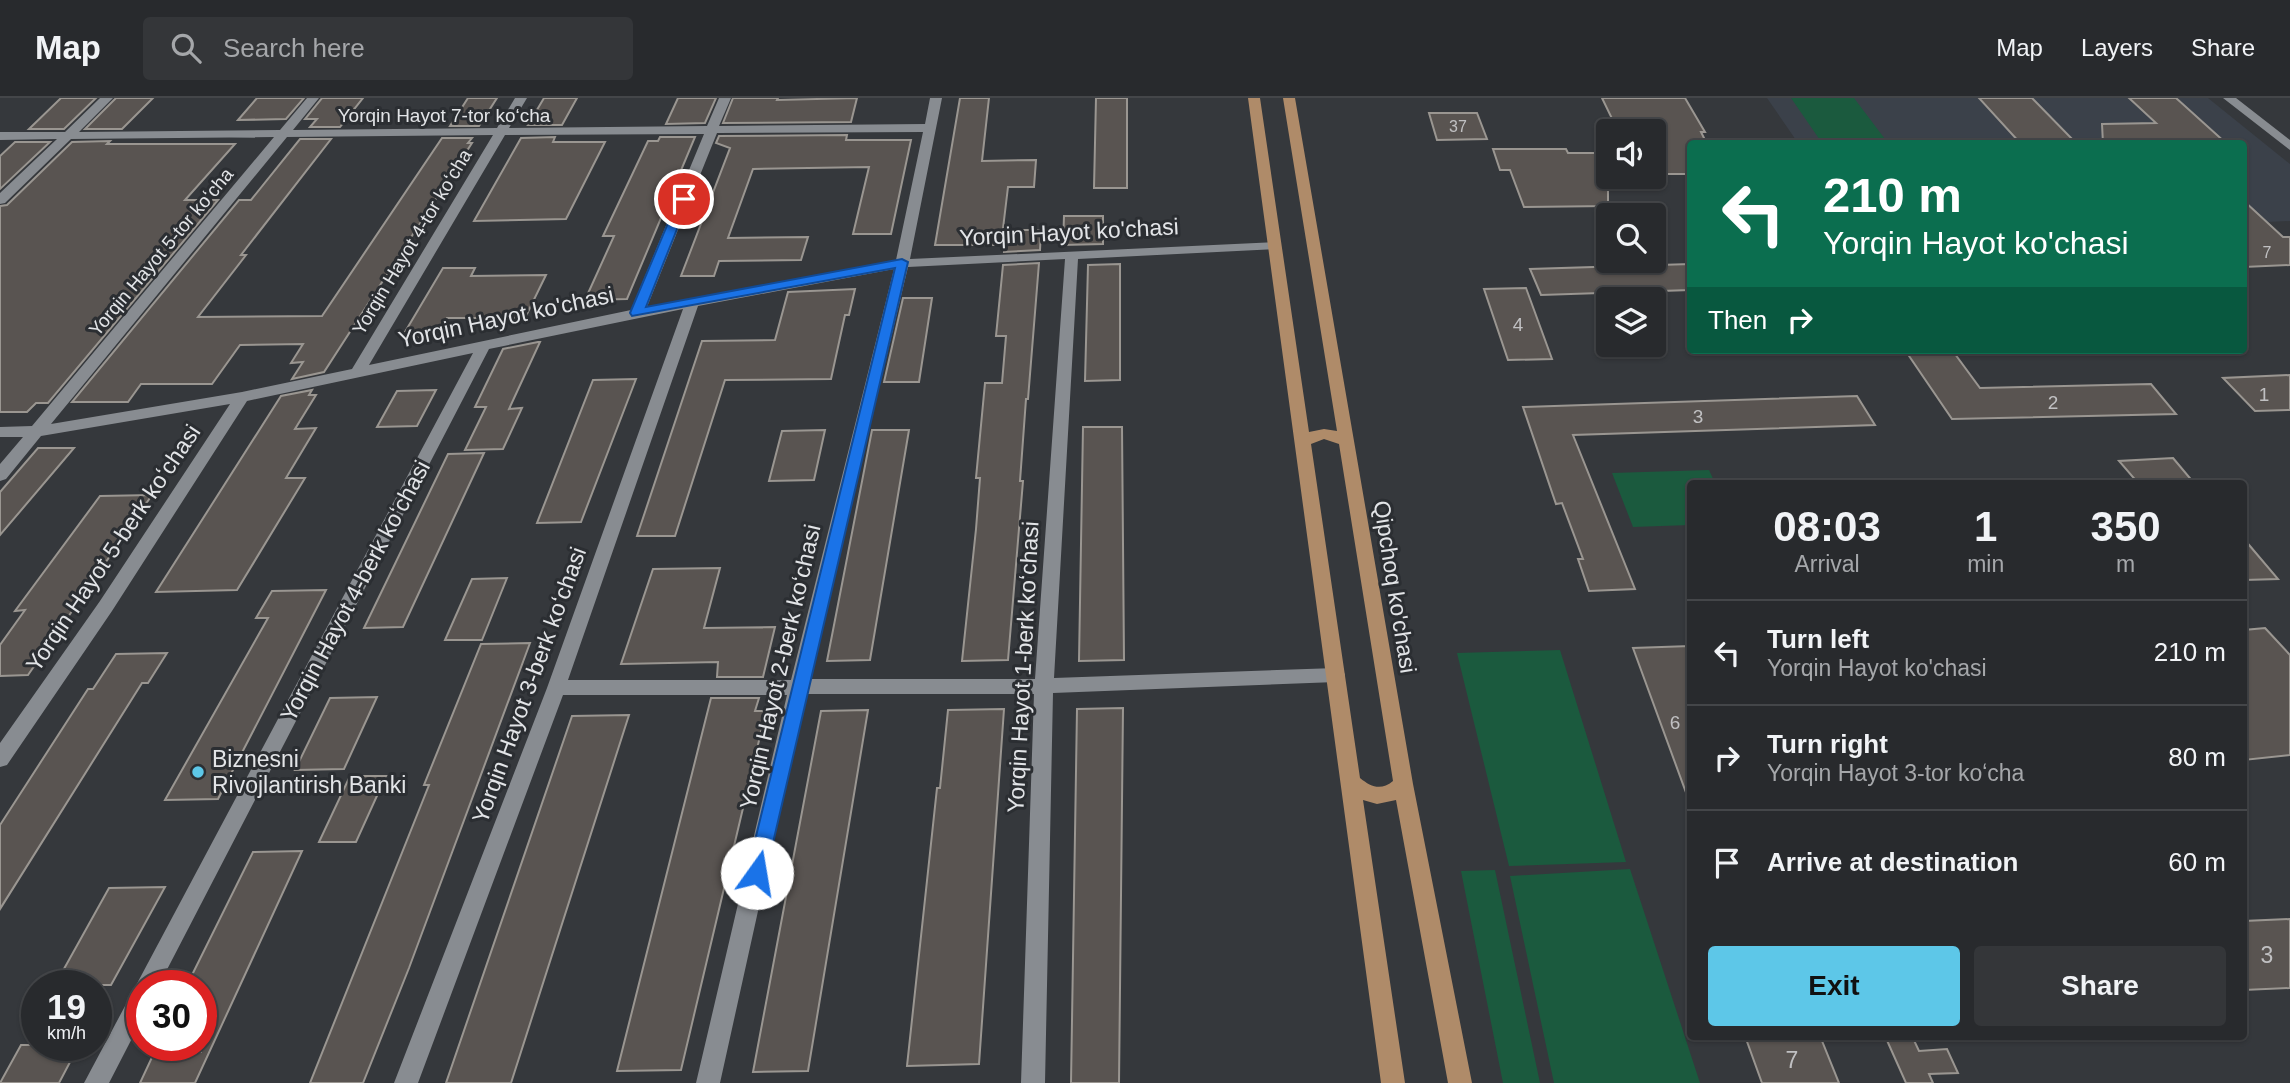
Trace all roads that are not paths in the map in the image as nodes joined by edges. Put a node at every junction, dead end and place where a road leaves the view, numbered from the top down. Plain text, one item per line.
1 (107, 98) edge
2 (313, 98) edge
3 (521, 98) edge
4 (725, 98) edge
5 (936, 98) edge
6 (1254, 98) edge
7 (1289, 98) edge
8 (2229, 98) edge
9 (930, 128) junction
10 (712, 131) junction
11 (285, 133) junction
12 (500, 133) junction
13 (68, 135) junction
14 (0, 136) edge
15 (2290, 146) edge
16 (0, 200) edge
17 (1275, 245) junction
18 (1072, 254) junction
19 (902, 262) junction
20 (692, 302) junction
21 (637, 313) junction
22 (484, 345) junction
23 (358, 371) junction
24 (242, 397) junction
25 (38, 431) junction
26 (0, 432) edge
27 (1346, 441) junction
28 (1303, 442) junction
29 (0, 475) edge
30 (1336, 676) junction
31 (1044, 686) junction
32 (555, 688) junction
33 (799, 688) junction
34 (0, 760) edge
35 (1351, 783) junction
36 (1403, 784) junction
37 (156, 970) edge
38 (126, 1026) edge
39 (96, 1083) edge
40 (406, 1083) edge
41 (708, 1083) edge
42 (1033, 1083) edge
43 (1393, 1083) edge
44 (1460, 1083) edge

1 - 13 street
2 - 11 street, Yorqin Hayot 5-tor koʻcha
3 - 12 street, Yorqin Hayot 4-tor koʻcha
4 - 10 street
5 - 9 street, Yorqin Hayot 2-berk koʻchasi
6 - 17 main road
7 - 27 main road, Qipchoq ko'chasi
8 - 15 street
9 - 10 street, Yorqin Hayot 7-tor koʻcha
9 - 19 street, Yorqin Hayot 2-berk koʻchasi
10 - 12 street, Yorqin Hayot 7-tor koʻcha
10 - 21 street
11 - 12 street, Yorqin Hayot 7-tor koʻcha
11 - 13 street, Yorqin Hayot 7-tor koʻcha
11 - 25 street, Yorqin Hayot 5-tor koʻcha
12 - 23 street, Yorqin Hayot 4-tor koʻcha
13 - 14 street, Yorqin Hayot 7-tor koʻcha
13 - 16 street
17 - 18 street, Yorqin Hayot ko'chasi
17 - 28 main road
18 - 19 street, Yorqin Hayot ko'chasi
18 - 31 street, Yorqin Hayot 1-berk koʻchasi
19 - 20 street, Yorqin Hayot ko'chasi
19 - 33 street, Yorqin Hayot 2-berk koʻchasi
20 - 21 street, Yorqin Hayot ko'chasi
20 - 32 street, Yorqin Hayot 3-berk koʻchasi
21 - 22 street, Yorqin Hayot ko'chasi
22 - 23 street, Yorqin Hayot ko'chasi
22 - 37 street, Yorqin Hayot 4-berk koʻchasi
23 - 24 street, Yorqin Hayot ko'chasi
24 - 25 street, Yorqin Hayot ko'chasi
24 - 34 street, Yorqin Hayot 5-berk koʻchasi
25 - 26 street, Yorqin Hayot ko'chasi
25 - 29 street, Yorqin Hayot 5-tor koʻcha
27 - 28 main road
27 - 36 main road, Qipchoq ko'chasi
28 - 30 main road
30 - 31 street
30 - 35 main road
31 - 33 street
31 - 42 street, Yorqin Hayot 1-berk koʻchasi
32 - 33 street
32 - 40 street, Yorqin Hayot 3-berk koʻchasi
33 - 41 street, Yorqin Hayot 2-berk koʻchasi
35 - 36 main road
35 - 43 main road
36 - 44 main road, Qipchoq ko'chasi
38 - 39 street

